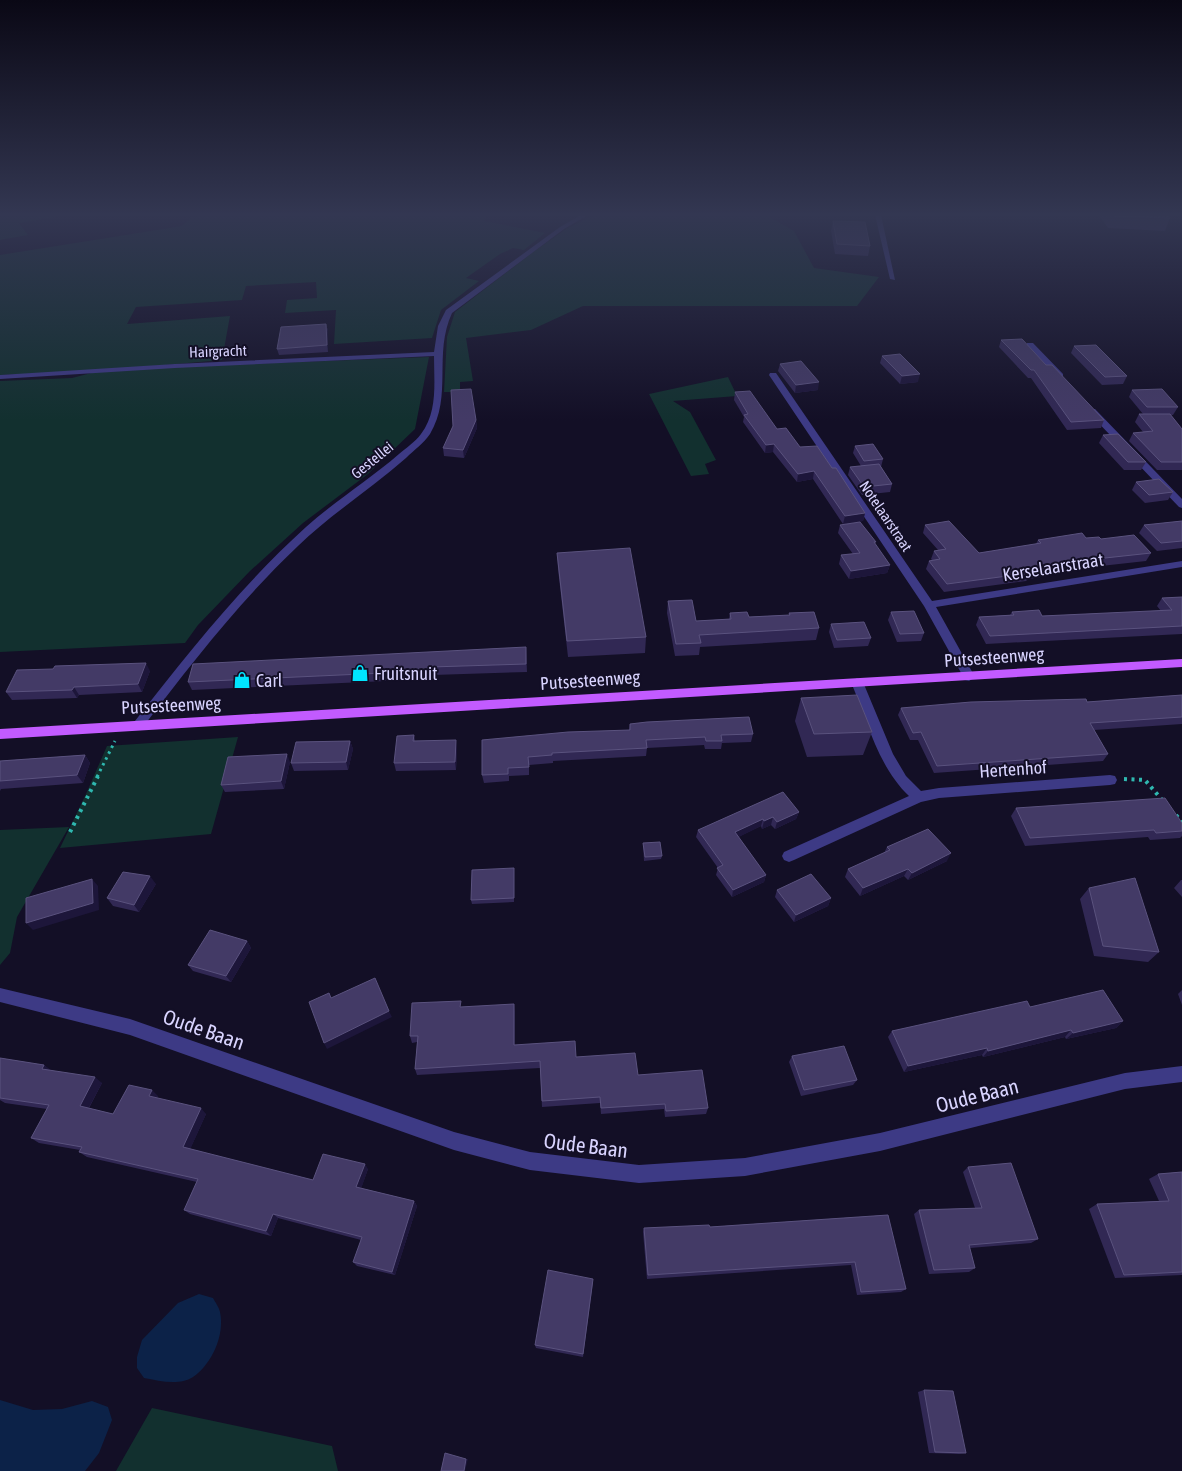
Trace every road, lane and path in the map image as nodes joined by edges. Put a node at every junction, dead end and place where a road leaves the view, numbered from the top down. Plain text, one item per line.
1 (487, 284) edge
2 (1030, 345) edge
3 (437, 354) junction
4 (773, 375) dead end
5 (0, 377) edge
6 (1063, 380) edge
7 (1083, 401) edge
8 (1182, 505) edge
9 (1182, 564) edge
10 (929, 605) junction
11 (1182, 663) edge
12 (970, 676) junction
13 (857, 682) junction
14 (139, 724) junction
15 (0, 734) edge
16 (115, 741) dead end
17 (1110, 780) joint
18 (919, 797) junction
19 (1165, 803) edge
20 (1171, 809) edge
21 (1182, 822) edge
22 (70, 832) dead end
23 (788, 856) dead end
24 (0, 995) edge
25 (1182, 1074) edge

1 - 3 street, Gestellei
2 - 6 street
3 - 5 street, Hairgracht
3 - 14 street, Gestellei
4 - 10 street, Notelaarstraat
7 - 8 street
9 - 10 street, Kerselaarstraat
10 - 12 street, Notelaarstraat
11 - 12 main road, Putsesteenweg
12 - 13 main road, Putsesteenweg
13 - 14 main road, Putsesteenweg
13 - 18 street
14 - 15 main road, Putsesteenweg
16 - 22 path
17 - 18 street, Hertenhof
17 - 19 path
18 - 23 street, Hertenhof
20 - 21 path
24 - 25 street, Oude Baan

